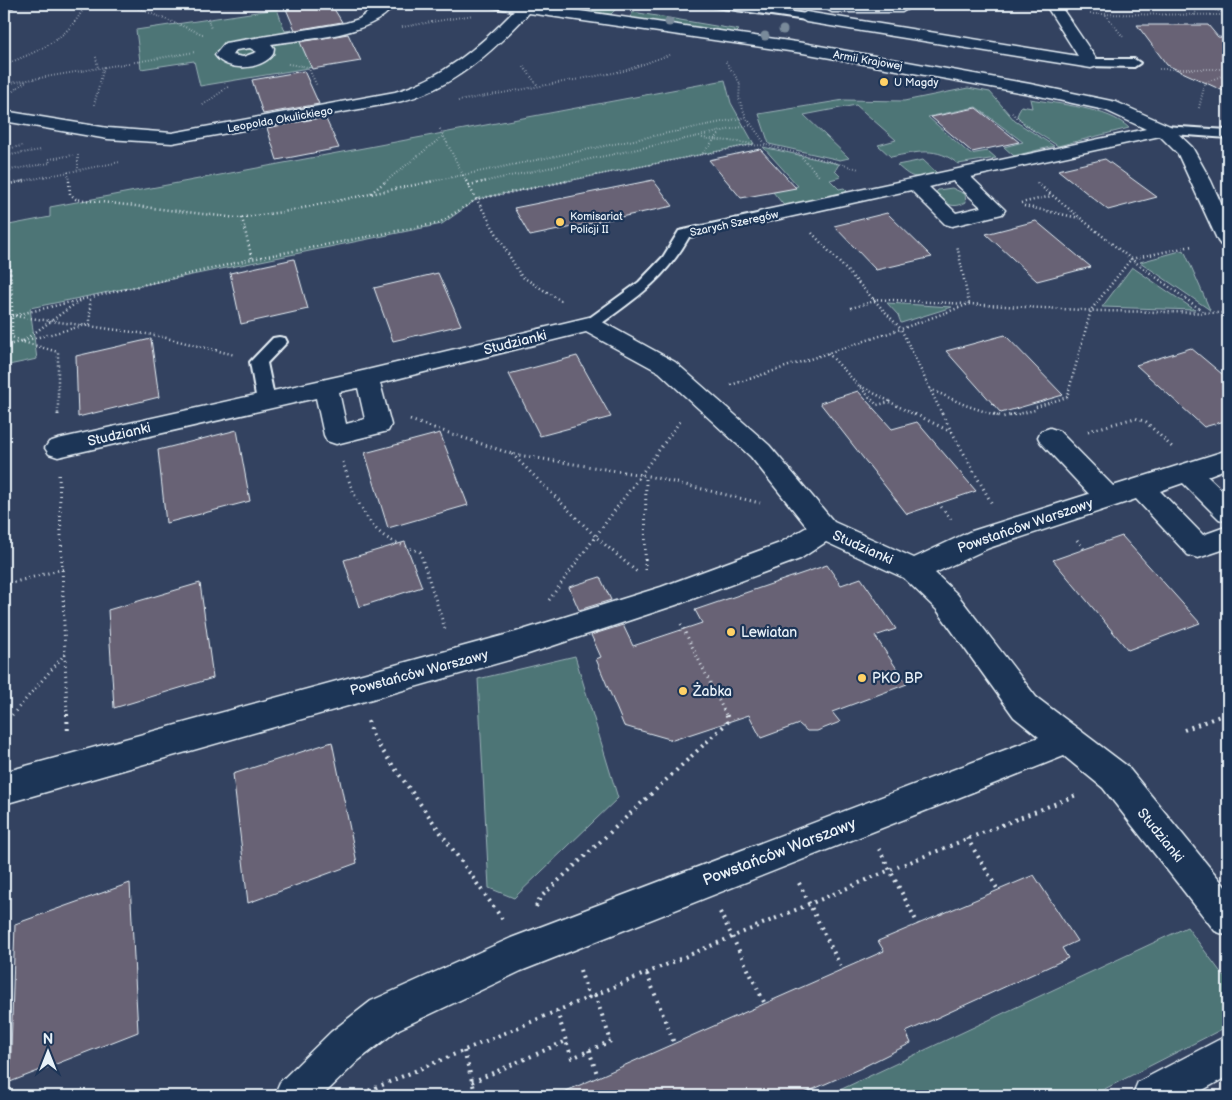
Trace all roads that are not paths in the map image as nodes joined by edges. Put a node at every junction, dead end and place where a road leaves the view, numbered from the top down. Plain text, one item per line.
1 (4, 4) edge
2 (8, 4) edge
3 (388, 4) edge
4 (497, 4) edge
5 (715, 4) edge
6 (1052, 5) edge
7 (526, 7) junction
8 (753, 7) edge
9 (902, 8) dead end
10 (804, 10) edge
11 (213, 41) road end
12 (251, 43) junction
13 (231, 46) junction
14 (803, 48) junction
15 (1091, 63) junction
16 (1134, 63) dead end
17 (4, 116) edge
18 (1164, 130) junction
19 (1228, 134) edge
20 (957, 175) junction
21 (914, 184) junction
22 (766, 216) joint
23 (1228, 241) edge
24 (588, 324) junction
25 (279, 342) dead end
26 (367, 378) junction
27 (326, 387) junction
28 (266, 401) junction
29 (1052, 439) road end
30 (58, 448) road end
31 (1228, 458) edge
32 (1191, 471) junction
33 (1140, 487) junction
34 (1107, 497) junction
35 (1228, 512) edge
36 (819, 523) junction
37 (1228, 537) edge
38 (914, 570) junction
39 (1068, 740) junction
40 (4, 788) edge
41 (1228, 918) edge
42 (1228, 1055) edge
43 (294, 1096) edge
44 (1152, 1096) edge

1 - 2 street
3 - 12 street
4 - 7 street, Armii Krajowej
5 - 8 lane
6 - 15 street
7 - 14 street, Armii Krajowej
7 - 17 street, Leopolda Okulickiego
8 - 10 lane
9 - 10 street
10 - 14 street
10 - 15 street
11 - 13 street
12 - 13 street
12 - 13 street
14 - 18 street, Armii Krajowej
15 - 16 lane
18 - 19 lane
18 - 20 street, Szarych Szeregów
18 - 23 street, Armii Krajowej
20 - 21 street, Szarych Szeregów
20 - 21 street
21 - 22 street, Szarych Szeregów
22 - 24 lane, Szarych Szeregów
24 - 26 street, Studzianki
24 - 36 street, Studzianki
25 - 28 lane
26 - 27 street, Studzianki
26 - 27 street
27 - 28 street, Studzianki
28 - 30 street, Studzianki
29 - 34 street
31 - 32 street, Powstańców Warszawy
32 - 33 street, Powstańców Warszawy
32 - 35 street
33 - 34 street, Powstańców Warszawy
33 - 37 street
34 - 38 street, Powstańców Warszawy
36 - 38 street, Studzianki
36 - 40 street, Powstańców Warszawy
38 - 39 street, Studzianki
39 - 41 street, Studzianki
39 - 43 street, Powstańców Warszawy
42 - 44 street

